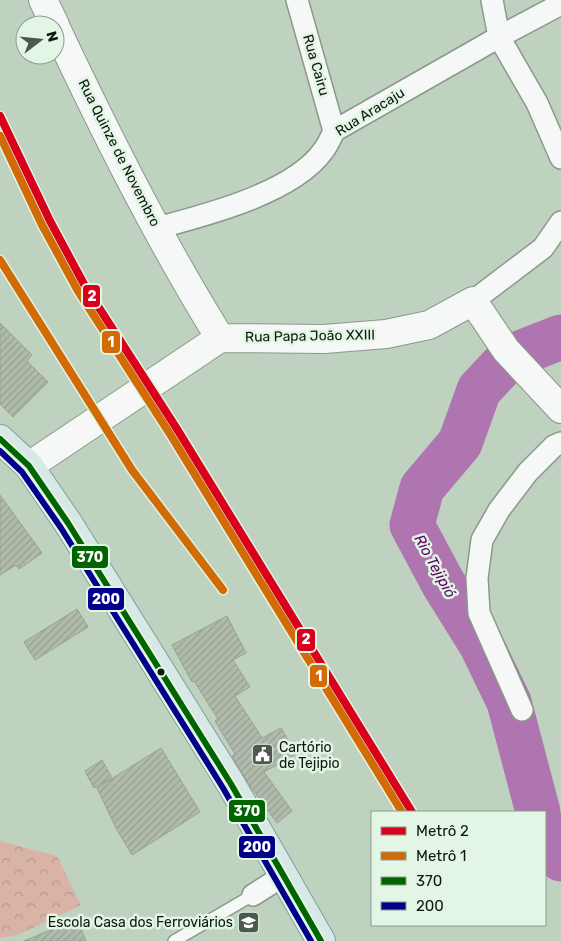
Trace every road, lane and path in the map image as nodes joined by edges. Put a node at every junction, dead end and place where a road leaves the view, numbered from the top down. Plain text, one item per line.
1 (43, 0) edge
2 (297, 0) edge
3 (492, 0) edge
4 (561, 4) edge
5 (50, 15) edge
6 (499, 37) junction
7 (65, 46) edge
8 (334, 131) junction
9 (561, 158) edge
10 (561, 222) edge
11 (157, 228) junction
12 (473, 301) junction
13 (220, 338) junction
14 (561, 409) edge
15 (0, 439) edge
16 (561, 443) edge
17 (29, 466) junction
18 (522, 710) dead end
19 (283, 876) junction
20 (253, 895) joint
21 (174, 941) edge
22 (321, 941) edge

1 - 5 street, Rua Quinze de Novembro
2 - 8 street, Rua Cairu
3 - 6 street
4 - 6 street, Rua Aracaju
6 - 8 street, Rua Aracaju
6 - 9 street
7 - 11 street, Rua Quinze de Novembro
8 - 11 street, Rua Aracaju
10 - 12 street
11 - 13 street, Rua Quinze de Novembro
12 - 13 street, Rua Papa João XXIII
12 - 14 street
13 - 17 street
15 - 17 main road
16 - 18 street
17 - 19 main road
19 - 20 street
19 - 22 main road
20 - 21 lane

